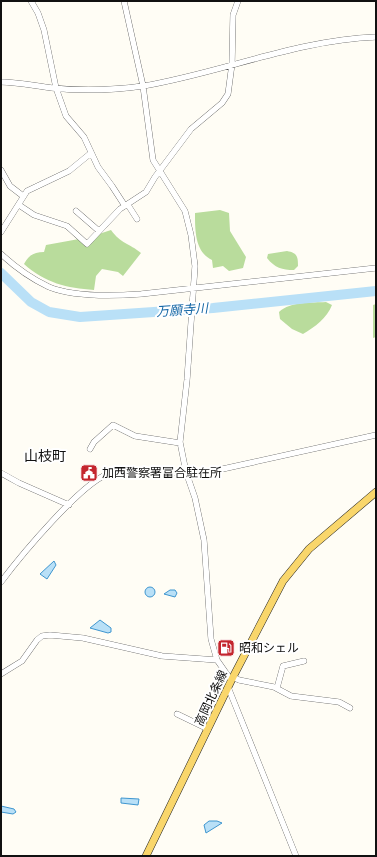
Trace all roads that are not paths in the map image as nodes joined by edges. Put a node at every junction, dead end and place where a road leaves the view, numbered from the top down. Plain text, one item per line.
1 (31, 1) edge
2 (124, 1) edge
3 (238, 1) edge
4 (376, 37) edge
5 (232, 64) junction
6 (1, 82) edge
7 (143, 86) junction
8 (56, 88) junction
9 (91, 153) junction
10 (1, 170) edge
11 (161, 171) junction
12 (23, 196) junction
13 (19, 205) junction
14 (126, 206) junction
15 (76, 211) dead end
16 (137, 218) dead end
17 (99, 231) junction
18 (1, 232) edge
19 (1, 254) edge
20 (376, 268) edge
21 (193, 288) junction
22 (376, 435) edge
23 (180, 443) junction
24 (90, 449) dead end
25 (186, 472) junction
26 (1, 473) edge
27 (376, 492) edge
28 (69, 505) junction
29 (1, 582) edge
30 (217, 660) junction
31 (304, 661) dead end
32 (2, 671) edge
33 (232, 678) junction
34 (228, 687) junction
35 (277, 688) junction
36 (350, 708) dead end
37 (177, 714) dead end
38 (208, 729) junction
39 (146, 856) edge
40 (296, 856) edge

1 - 8 street
2 - 7 street
3 - 5 street
4 - 5 street
5 - 7 street
5 - 11 street
6 - 8 street
7 - 8 street
7 - 11 street
8 - 9 street
9 - 12 street
9 - 14 street
10 - 12 street
11 - 14 street
11 - 21 street
12 - 13 street
13 - 17 street
13 - 18 street
14 - 16 street
14 - 17 street
15 - 17 street
19 - 21 street
20 - 21 street
21 - 23 street
22 - 25 street
23 - 24 street
23 - 25 street
25 - 28 street
25 - 30 street
26 - 28 street
27 - 33 main road, 高岡北条線
28 - 29 street
30 - 32 street
30 - 33 street
31 - 35 street
33 - 34 main road, 高岡北条線
33 - 35 street
34 - 38 main road, 高岡北条線
34 - 40 street
35 - 36 street
37 - 38 street
38 - 39 main road, 高岡北条線

